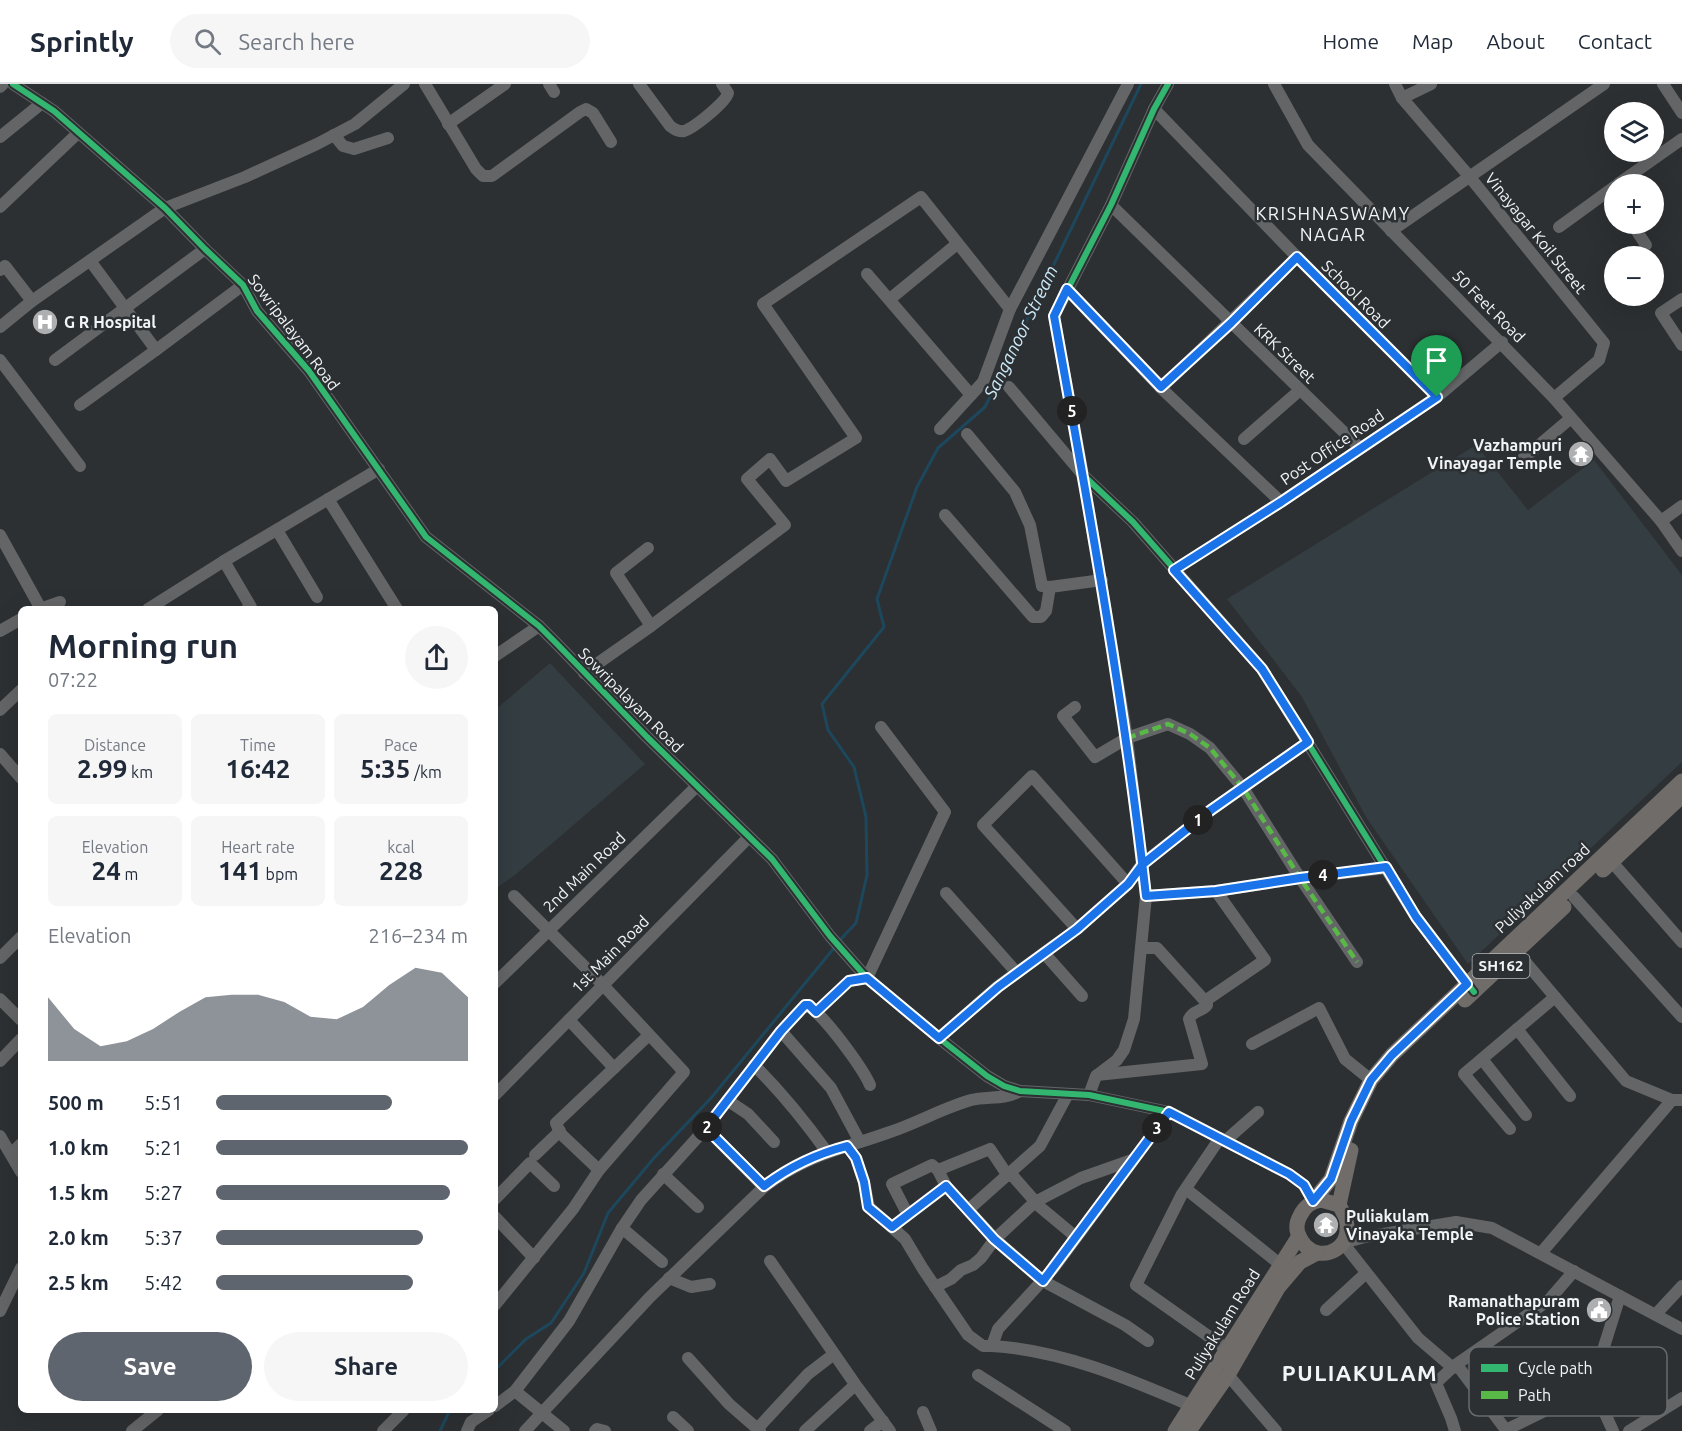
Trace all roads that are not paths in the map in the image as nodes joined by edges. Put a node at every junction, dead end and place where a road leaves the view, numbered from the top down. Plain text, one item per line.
1 (3, 84) edge
2 (13, 84) edge
3 (404, 84) edge
4 (425, 84) edge
5 (505, 84) edge
6 (639, 84) edge
7 (722, 84) edge
8 (1128, 84) edge
9 (1168, 84) edge
10 (1275, 84) edge
11 (1395, 84) edge
12 (1431, 84) edge
13 (1604, 84) edge
14 (1663, 84) edge
15 (0, 87) edge
16 (1402, 98) junction
17 (42, 104) junction
18 (1154, 109) junction
19 (1682, 113) edge
20 (448, 124) junction
21 (78, 133) junction
22 (334, 135) junction
23 (0, 137) edge
24 (388, 138) dead end
25 (1682, 139) edge
26 (611, 142) dead end
27 (1635, 174) edge
28 (1469, 176) junction
29 (1604, 197) edge
30 (1111, 205) junction
31 (0, 207) edge
32 (165, 208) junction
33 (1559, 227) dead end
34 (1390, 231) junction
35 (1639, 234) edge
36 (957, 244) junction
37 (1646, 245) dead end
38 (205, 249) junction
39 (1297, 257) junction
40 (91, 262) junction
41 (0, 270) edge
42 (867, 274) dead end
43 (243, 285) junction
44 (1067, 289) junction
45 (890, 299) junction
46 (1682, 299) edge
47 (32, 301) junction
48 (125, 308) junction
49 (1010, 309) junction
50 (1231, 323) junction
51 (0, 327) edge
52 (1502, 342) junction
53 (1682, 345) edge
54 (156, 350) junction
55 (0, 360) edge
56 (55, 360) dead end
57 (1009, 387) dead end
58 (1161, 387) junction
59 (1300, 390) junction
60 (971, 395) junction
61 (1437, 397) junction
62 (1554, 398) junction
63 (80, 405) dead end
64 (1571, 418) junction
65 (940, 429) dead end
66 (967, 434) dead end
67 (1244, 438) dead end
68 (1360, 448) junction
69 (1519, 462) dead end
70 (80, 466) dead end
71 (379, 470) junction
72 (1083, 475) junction
73 (328, 499) junction
74 (1281, 502) junction
75 (1682, 506) edge
76 (945, 514) dead end
77 (1661, 520) junction
78 (277, 530) junction
79 (0, 535) edge
80 (648, 548) dead end
81 (1682, 551) edge
82 (224, 561) junction
83 (1174, 570) junction
84 (1102, 580) junction
85 (1050, 587) junction
86 (317, 597) dead end
87 (60, 602) dead end
88 (38, 606) edge
89 (49, 606) edge
90 (153, 606) edge
91 (249, 606) edge
92 (395, 606) edge
93 (18, 621) edge
94 (539, 626) junction
95 (651, 626) junction
96 (0, 631) edge
97 (498, 654) edge
98 (584, 674) junction
99 (18, 693) edge
100 (1075, 707) dead end
101 (0, 710) edge
102 (881, 727) dead end
103 (1127, 738) junction
104 (1308, 742) junction
105 (0, 754) edge
106 (18, 775) edge
107 (1682, 781) edge
108 (697, 786) junction
109 (1243, 788) junction
110 (1682, 796) edge
111 (750, 837) junction
112 (1612, 862) junction
113 (1143, 864) junction
114 (1386, 867) junction
115 (1300, 878) junction
116 (1128, 884) junction
117 (1216, 891) junction
118 (946, 893) dead end
119 (514, 896) dead end
120 (1146, 896) junction
121 (1574, 897) junction
122 (1077, 929) junction
123 (547, 932) junction
124 (18, 940) edge
125 (1682, 942) edge
126 (1141, 948) junction
127 (1517, 952) junction
128 (1044, 953) junction
129 (0, 958) edge
130 (1357, 962) dead end
131 (1017, 973) junction
132 (867, 978) junction
133 (498, 980) edge
134 (603, 986) junction
135 (1470, 988) junction
136 (1082, 996) dead end
137 (1555, 997) junction
138 (0, 999) edge
139 (1205, 1001) junction
140 (816, 1012) junction
141 (18, 1017) edge
142 (1682, 1017) edge
143 (569, 1020) junction
144 (1517, 1029) junction
145 (781, 1031) junction
146 (649, 1035) junction
147 (939, 1038) junction
148 (18, 1042) edge
149 (1252, 1044) dead end
150 (1482, 1059) junction
151 (0, 1061) edge
152 (754, 1065) junction
153 (614, 1068) junction
154 (1096, 1076) junction
155 (1371, 1080) junction
156 (870, 1085) dead end
157 (1020, 1091) junction
158 (498, 1092) edge
159 (1068, 1094) junction
160 (1089, 1095) junction
161 (1570, 1096) dead end
162 (727, 1100) junction
163 (1677, 1100) edge
164 (1169, 1112) junction
165 (1258, 1112) dead end
166 (1526, 1114) dead end
167 (706, 1128) junction
168 (1510, 1129) dead end
169 (560, 1131) junction
170 (0, 1136) edge
171 (1222, 1140) junction
172 (774, 1142) dead end
173 (860, 1142) junction
174 (847, 1146) junction
175 (18, 1147) edge
176 (826, 1152) junction
177 (10, 1154) junction
178 (535, 1155) dead end
179 (1132, 1160) junction
180 (18, 1167) edge
181 (599, 1170) junction
182 (938, 1170) junction
183 (663, 1174) junction
184 (1009, 1175) junction
185 (554, 1186) dead end
186 (764, 1186) junction
187 (946, 1186) junction
188 (1186, 1189) junction
189 (498, 1196) edge
190 (1313, 1201) junction
191 (1035, 1202) junction
192 (1339, 1205) junction
193 (698, 1207) dead end
194 (968, 1210) junction
195 (908, 1215) junction
196 (498, 1220) edge
197 (892, 1227) junction
198 (622, 1228) junction
199 (1299, 1236) junction
200 (1076, 1237) junction
201 (994, 1239) junction
202 (1343, 1243) junction
203 (1317, 1252) junction
204 (1540, 1253) junction
205 (534, 1258) junction
206 (770, 1261) dead end
207 (662, 1262) dead end
208 (1281, 1264) junction
209 (1574, 1271) junction
210 (18, 1273) edge
211 (1365, 1274) junction
212 (669, 1278) junction
213 (1043, 1281) junction
214 (710, 1284) dead end
215 (1682, 1286) edge
216 (935, 1287) junction
217 (3, 1296) edge
218 (1620, 1296) junction
219 (498, 1301) edge
220 (1326, 1310) dead end
221 (0, 1311) edge
222 (1656, 1314) junction
223 (1682, 1329) edge
224 (1148, 1341) dead end
225 (992, 1346) junction
226 (1482, 1347) edge
227 (1604, 1347) edge
228 (834, 1354) junction
229 (1233, 1354) junction
230 (1469, 1356) edge
231 (687, 1358) dead end
232 (1455, 1366) junction
233 (978, 1375) dead end
234 (1228, 1375) junction
235 (1469, 1384) edge
236 (855, 1385) junction
237 (515, 1391) junction
238 (1682, 1398) edge
239 (498, 1404) edge
240 (1192, 1406) junction
241 (1667, 1408) edge
242 (923, 1412) dead end
243 (154, 1413) edge
244 (401, 1413) edge
245 (484, 1413) edge
246 (541, 1413) junction
247 (1495, 1416) edge
248 (1534, 1416) edge
249 (1606, 1416) edge
250 (1655, 1416) edge
251 (673, 1417) dead end
252 (886, 1426) edge
253 (758, 1430) edge
254 (1634, 1430) edge
255 (132, 1431) edge
256 (383, 1431) edge
257 (467, 1431) edge
258 (525, 1431) edge
259 (564, 1431) edge
260 (595, 1431) edge
261 (605, 1431) edge
262 (688, 1431) edge
263 (805, 1431) edge
264 (870, 1431) edge
265 (931, 1431) edge
266 (1065, 1431) edge
267 (1175, 1431) edge
268 (1189, 1431) edge
269 (1276, 1431) edge
270 (1455, 1431) edge
271 (1613, 1431) edge

1 - 15 street
2 - 17 street, Sowripalayam Road
3 - 22 street
4 - 20 street
5 - 20 street
6 - 7 street
8 - 49 street
9 - 18 street
10 - 34 street, 50 Feet Road
11 - 16 street, Vinayagar Koil Street
12 - 16 street
13 - 28 street
14 - 19 street
16 - 28 street, Vinayagar Koil Street
17 - 21 street, Sowripalayam Road
17 - 23 street
18 - 30 street
18 - 39 street, School Road
20 - 26 street
21 - 31 street
21 - 32 street, Sowripalayam Road
22 - 24 street
22 - 32 street
25 - 27 street
28 - 34 street
28 - 62 street, Vinayagar Koil Street
29 - 33 street
30 - 44 street
30 - 50 street, KRK Street
32 - 38 street, Sowripalayam Road
32 - 40 street
34 - 52 street, 50 Feet Road
35 - 37 street
36 - 45 street
36 - 49 street
36 - 95 street
38 - 43 street, Sowripalayam Road
38 - 48 street
39 - 50 street
39 - 61 street, School Road
40 - 47 street
40 - 48 street
41 - 47 street
42 - 45 street
43 - 54 street
43 - 71 street, Sowripalayam Road
44 - 58 street
44 - 72 street
45 - 60 street
46 - 53 street
47 - 51 street
48 - 54 street
48 - 56 street
49 - 60 street
50 - 58 street
50 - 59 street, KRK Street
52 - 61 street, Post Office Road
52 - 62 street, 50 Feet Road
54 - 63 street
55 - 70 street
57 - 72 street
58 - 74 street
59 - 67 street
59 - 68 street, KRK Street
60 - 65 street
61 - 68 street, Post Office Road
62 - 64 street, 50 Feet Road
64 - 69 street
64 - 77 street, 50 Feet Road
66 - 85 street
68 - 74 street, Post Office Road
71 - 73 street
71 - 94 street, Sowripalayam Road
72 - 83 street
72 - 84 street
73 - 78 street
73 - 92 street
74 - 83 street, Post Office Road
75 - 77 street
76 - 85 street
77 - 81 street, 50 Feet Road
78 - 82 street
78 - 86 street
79 - 88 street
80 - 95 street
82 - 90 street
82 - 91 street
83 - 104 street
84 - 85 street
84 - 103 street
87 - 89 street
93 - 96 street
94 - 97 street
94 - 98 street, Sowripalayam Road
95 - 98 street
98 - 108 street, Sowripalayam Road
99 - 101 street
100 - 103 street
102 - 132 street
103 - 109 street
103 - 113 street
104 - 109 street
104 - 114 street
105 - 106 street
107 - 135 main road, Puliyakulam road / SH162
108 - 111 street, Sowripalayam Road
108 - 123 street, 2nd Main Road
109 - 113 street
109 - 115 street
110 - 112 main road, Puliyakulam road / SH162
111 - 132 street, Sowripalayam Road
111 - 134 street, 1st Main Road
112 - 121 main road, Puliyakulam road / SH162
112 - 125 street
113 - 116 street
113 - 120 street
114 - 115 street
114 - 135 street
115 - 117 street
115 - 130 street
116 - 122 street
116 - 122 street
117 - 120 street
117 - 139 street
118 - 131 street
119 - 123 street
120 - 126 street
121 - 127 main road, Puliyakulam road / SH162
121 - 142 street
122 - 128 street
123 - 133 street, 2nd Main Road
123 - 134 street
124 - 129 street
126 - 139 street
126 - 154 street
127 - 135 main road, Puliyakulam road / SH162
127 - 137 street
128 - 131 street
128 - 136 street
131 - 147 street
132 - 140 street
132 - 147 street, Sowripalayam Road
134 - 143 street, 1st Main Road
134 - 146 street
135 - 155 main road, Puliyakulam road / SH162
135 - 192 main road, Puliyakulam road / SH162
137 - 144 street
137 - 163 street
138 - 141 street
139 - 154 street
140 - 145 street
140 - 156 street
143 - 153 street
143 - 158 street, 1st Main Road
144 - 150 street
144 - 161 street
145 - 152 street
145 - 173 street
146 - 153 street
146 - 181 street
147 - 157 street, Sowripalayam Road
148 - 151 street
149 - 155 street
150 - 166 street
150 - 168 street
152 - 162 street
152 - 176 street
153 - 169 street
154 - 160 street
155 - 190 main road, Puliyakulam road / SH162
157 - 159 street, Sowripalayam Road
157 - 173 street
159 - 160 street, Sowripalayam Road
159 - 184 street
160 - 164 street, Sowripalayam Road
162 - 167 street
162 - 172 street
163 - 204 street
164 - 171 street, Sowripalayam Road
164 - 179 street
165 - 171 street
167 - 183 street
167 - 186 street
169 - 178 street
169 - 181 street
170 - 177 street
171 - 188 street
171 - 190 street, Sowripalayam Road
173 - 174 street
174 - 176 street
174 - 197 street
175 - 177 street
176 - 186 street
177 - 180 street
179 - 191 street
179 - 200 street
181 - 205 street
182 - 184 street
182 - 187 street
182 - 195 street
183 - 193 street
183 - 198 street
184 - 191 street
184 - 194 street
185 - 189 street
186 - 212 street
187 - 194 street
187 - 195 street
188 - 208 street
188 - 229 street
190 - 192 main road
190 - 199 main road, Puliyakulam road
191 - 200 street
191 - 201 street
192 - 202 main road
194 - 201 street
195 - 197 street
196 - 205 street
197 - 216 street
198 - 207 street
198 - 237 street
199 - 203 main road
199 - 208 main road, Puliyakulam Road
200 - 213 street
201 - 213 street
201 - 216 street
202 - 203 main road
202 - 204 street
202 - 211 street
203 - 229 main road
204 - 209 street
205 - 219 street
206 - 228 street
208 - 229 main road, Puliyakulam Road
209 - 218 street
209 - 226 street
210 - 217 street
211 - 220 street
211 - 232 street
212 - 214 street
212 - 246 street
213 - 224 street
213 - 225 street
215 - 222 street
216 - 225 street
217 - 221 street
218 - 222 street
218 - 227 street
222 - 223 street
225 - 240 street
228 - 236 street
228 - 253 street
229 - 234 main road, Puliyakulam Road
229 - 240 main road, Puliyakulam Road
230 - 232 street
231 - 253 street
232 - 235 street
232 - 270 street
233 - 266 street
234 - 268 main road, Puliyakulam Road
234 - 269 street
236 - 252 street
236 - 263 street
237 - 239 street
237 - 246 street
238 - 241 street
240 - 267 main road, Puliyakulam Road
242 - 265 street
243 - 255 street
244 - 256 street
245 - 257 street
246 - 258 street
246 - 259 street
247 - 248 street
249 - 271 street
250 - 254 street
251 - 262 street
252 - 264 street
260 - 261 street

